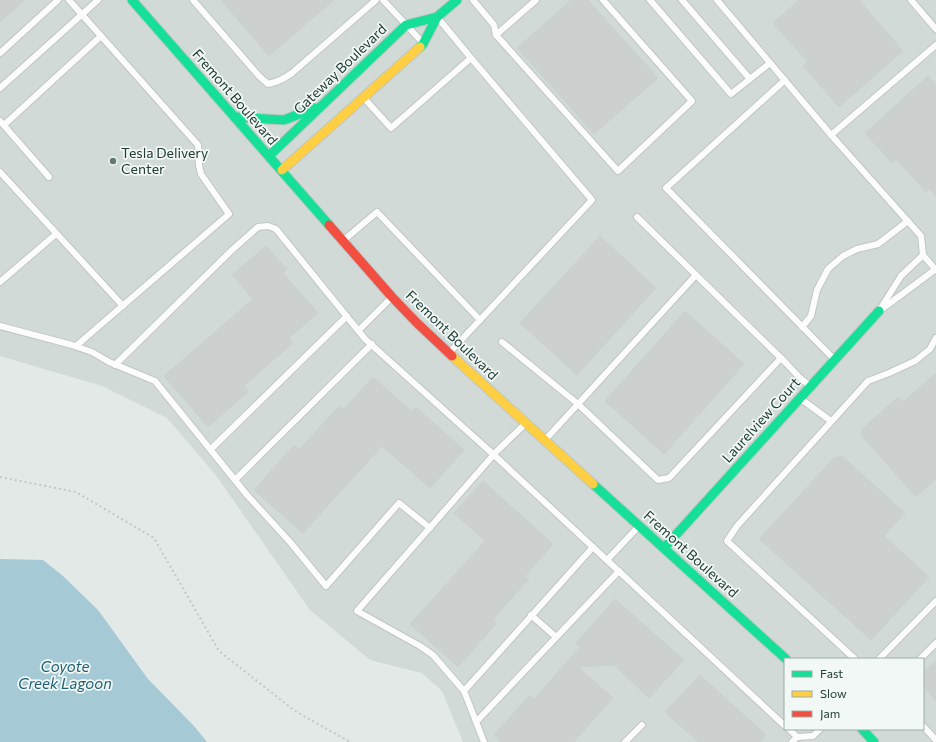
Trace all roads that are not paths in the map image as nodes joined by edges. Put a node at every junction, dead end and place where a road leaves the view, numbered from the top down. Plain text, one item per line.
1 (58, 0) edge
2 (69, 0) edge
3 (98, 0) edge
4 (132, 0) edge
5 (193, 0) edge
6 (376, 0) edge
7 (383, 0) edge
8 (457, 0) edge
9 (472, 0) edge
10 (536, 0) edge
11 (603, 0) edge
12 (650, 0) edge
13 (682, 0) edge
14 (718, 0) edge
15 (911, 0) edge
16 (82, 15) junction
17 (438, 17) junction
18 (406, 25) junction
19 (936, 29) edge
20 (496, 35) junction
21 (101, 36) junction
22 (423, 44) junction
23 (936, 45) edge
24 (0, 53) edge
25 (471, 58) junction
26 (770, 63) junction
27 (750, 79) junction
28 (785, 80) junction
29 (0, 88) edge
30 (363, 97) junction
31 (324, 104) junction
32 (235, 117) junction
33 (2, 123) edge
34 (831, 136) junction
35 (269, 156) junction
36 (282, 170) junction
37 (0, 172) edge
38 (49, 177) dead end
39 (637, 217) dead end
40 (908, 221) junction
41 (56, 234) junction
42 (343, 241) junction
43 (924, 255) junction
44 (936, 270) edge
45 (696, 275) junction
46 (0, 282) edge
47 (392, 297) junction
48 (123, 306) junction
49 (879, 311) junction
50 (347, 316) junction
51 (480, 320) junction
52 (0, 326) edge
53 (802, 327) junction
54 (359, 330) junction
55 (936, 338) edge
56 (502, 342) dead end
57 (372, 344) junction
58 (76, 346) junction
59 (449, 353) junction
60 (781, 358) junction
61 (834, 360) junction
62 (115, 365) junction
63 (810, 386) junction
64 (800, 398) junction
65 (578, 404) junction
66 (832, 421) junction
67 (526, 423) junction
68 (545, 440) junction
69 (211, 449) junction
70 (494, 455) junction
71 (235, 480) junction
72 (639, 526) junction
73 (430, 528) junction
74 (593, 547) junction
75 (664, 548) junction
76 (607, 560) junction
77 (619, 571) junction
78 (936, 601) edge
79 (531, 615) junction
80 (556, 638) junction
81 (936, 643) edge
82 (785, 658) edge
83 (854, 658) edge
84 (880, 658) edge
85 (921, 658) edge
86 (464, 691) junction
87 (476, 722) junction
88 (642, 725) dead end
89 (784, 725) edge
90 (924, 727) edge
91 (790, 730) edge
92 (819, 730) edge
93 (863, 730) edge
94 (797, 737) junction
95 (814, 739) edge
96 (936, 740) edge
97 (484, 742) edge
98 (625, 742) edge
99 (792, 742) edge
100 (874, 742) edge

1 - 24 lane
2 - 16 lane
3 - 16 lane
4 - 32 main road, Fremont Boulevard
5 - 6 lane
7 - 18 lane
8 - 17 main road, Gateway Boulevard
9 - 20 lane
10 - 20 lane
11 - 20 lane
12 - 27 lane
13 - 27 lane
14 - 26 lane
15 - 19 lane
16 - 21 lane
16 - 29 lane
17 - 18 main road, Gateway Boulevard
17 - 22 main road, Gateway Boulevard
17 - 25 lane
18 - 22 lane
18 - 31 main road, Gateway Boulevard
21 - 33 lane
21 - 48 lane
22 - 30 main road, Gateway Boulevard
23 - 34 lane
25 - 30 lane
25 - 51 lane
26 - 27 lane
26 - 28 lane
28 - 34 lane
28 - 53 lane
30 - 36 main road, Gateway Boulevard
31 - 32 main road
31 - 35 main road, Gateway Boulevard
32 - 35 main road, Fremont Boulevard
33 - 38 lane
34 - 40 lane
35 - 36 main road, Fremont Boulevard
36 - 42 main road, Fremont Boulevard
37 - 41 lane
39 - 45 lane
40 - 43 lane
40 - 53 lane
41 - 46 lane
41 - 48 lane
42 - 47 main road, Fremont Boulevard
42 - 51 lane
43 - 44 lane
43 - 49 lane
44 - 49 lane
45 - 60 lane
45 - 65 lane
47 - 54 lane
47 - 59 main road, Fremont Boulevard
48 - 58 lane
49 - 61 main road, Laurelview Court
50 - 54 lane
50 - 62 lane
50 - 69 lane
51 - 59 lane
52 - 58 lane
53 - 61 lane
54 - 57 lane
55 - 66 lane
56 - 65 lane
57 - 70 lane
57 - 71 lane
58 - 62 lane
59 - 67 main road, Fremont Boulevard
60 - 63 lane
60 - 65 lane
61 - 63 main road, Laurelview Court
62 - 69 lane
63 - 64 main road, Laurelview Court
64 - 66 lane
64 - 75 main road, Laurelview Court
65 - 68 lane
66 - 83 lane
67 - 68 main road, Fremont Boulevard
67 - 70 lane
68 - 72 main road, Fremont Boulevard
69 - 71 lane
70 - 73 lane
70 - 74 lane
71 - 73 lane
72 - 75 main road, Fremont Boulevard
72 - 76 lane
73 - 86 lane
74 - 76 lane
74 - 79 lane
75 - 82 main road, Fremont Boulevard
76 - 77 lane
77 - 80 lane
77 - 89 lane
78 - 84 lane
79 - 80 lane
79 - 86 lane
80 - 87 lane
81 - 85 lane
86 - 87 lane
87 - 97 lane
88 - 98 lane
90 - 96 lane
91 - 94 lane
92 - 95 lane
93 - 100 main road
94 - 95 lane
94 - 99 lane

